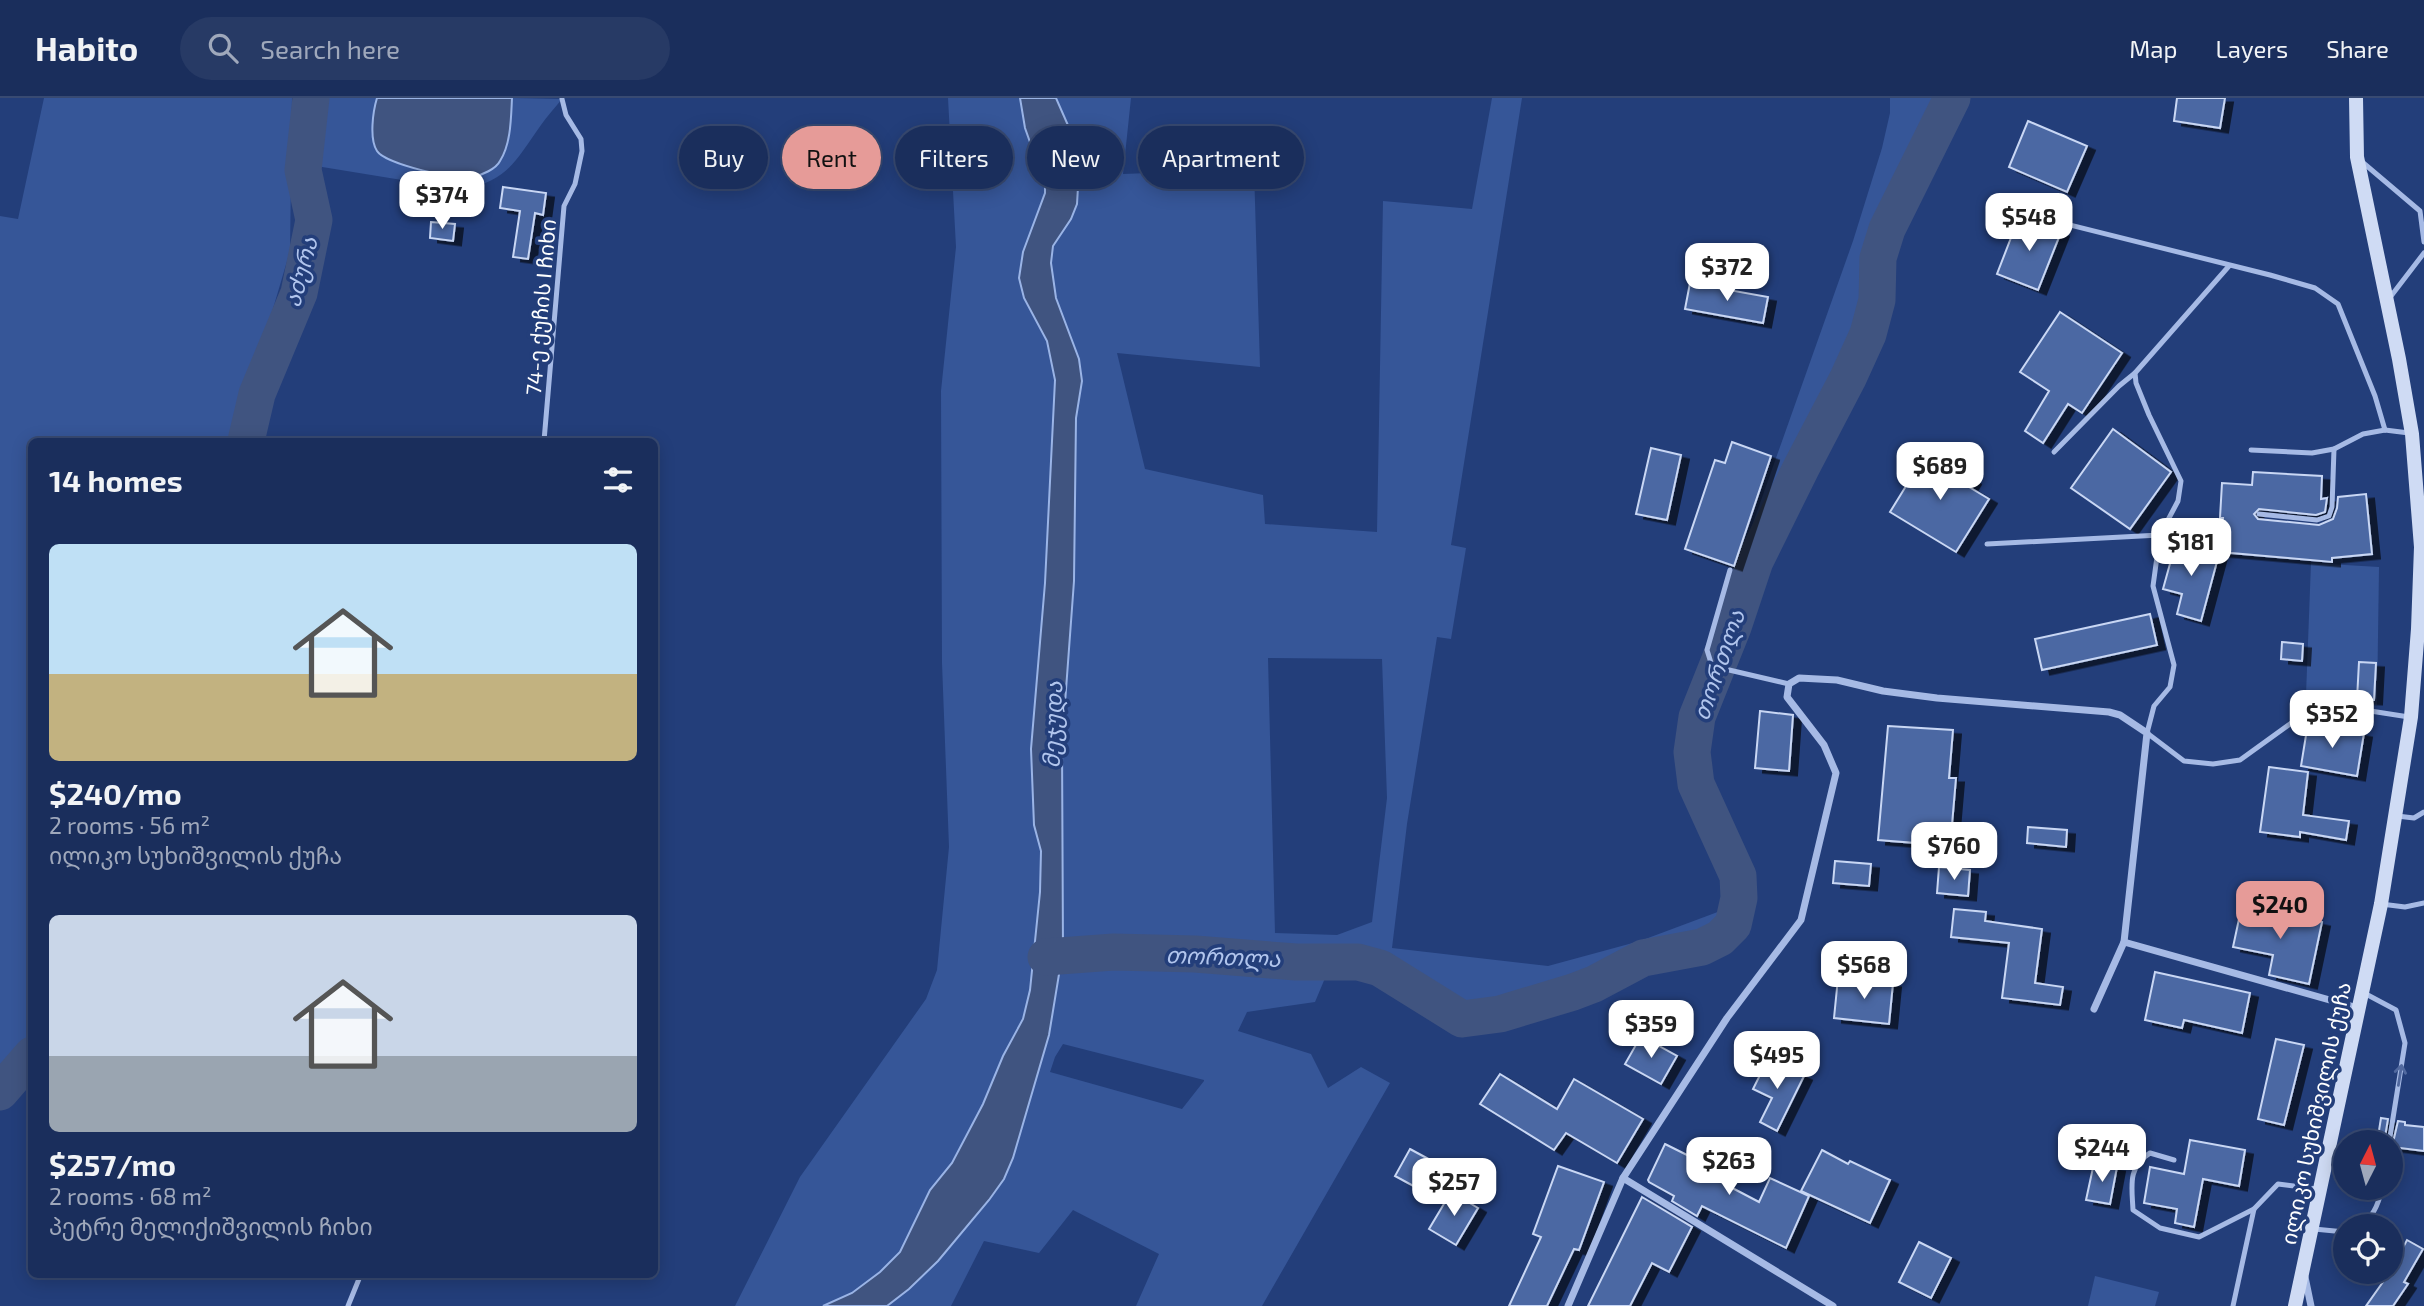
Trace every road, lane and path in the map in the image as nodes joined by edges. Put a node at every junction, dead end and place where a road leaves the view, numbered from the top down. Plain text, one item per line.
1 (2356, 98) edge
2 (562, 99) edge
3 (2357, 157) junction
4 (2022, 213) dead end
5 (2424, 242) edge
6 (2424, 253) edge
7 (2229, 266) junction
8 (2386, 302) junction
9 (2135, 373) junction
10 (2385, 430) junction
11 (2418, 435) edge
12 (544, 438) edge
13 (2334, 449) junction
14 (2251, 450) dead end
15 (2054, 453) dead end
16 (2259, 514) dead end
17 (2161, 535) junction
18 (1987, 544) dead end
19 (1730, 570) dead end
20 (1789, 684) junction
21 (2412, 717) junction
22 (2147, 733) junction
23 (2424, 812) edge
24 (2397, 816) junction
25 (2424, 903) edge
26 (2381, 904) junction
27 (2124, 942) junction
28 (2362, 992) junction
29 (2359, 1008) junction
30 (2094, 1009) dead end
31 (2391, 1130) edge
32 (2174, 1160) dead end
33 (1623, 1178) junction
34 (2320, 1189) junction
35 (2254, 1209) junction
36 (2311, 1229) junction
37 (2333, 1231) edge
38 (2303, 1266) junction
39 (359, 1278) edge
40 (348, 1306) edge
41 (1567, 1306) edge
42 (1833, 1306) edge
43 (2233, 1306) edge
44 (2295, 1306) edge
45 (2311, 1306) edge

1 - 3 main road, ილიკო სუხიშვილის ქუჩა
2 - 12 lane, 74-ე ქუჩის I ჩიხი
3 - 5 lane
3 - 8 main road, ილიკო სუხიშვილის ქუჩა
4 - 7 lane
6 - 8 lane
7 - 9 lane
7 - 10 lane
8 - 11 main road, ილიკო სუხიშვილის ქუჩა
9 - 15 lane
9 - 17 lane
10 - 11 lane
10 - 13 lane
11 - 21 main road, ილიკო სუხიშვილის ქუჩა
13 - 14 lane
13 - 16 lane
17 - 18 lane
17 - 22 lane
19 - 20 lane
20 - 22 street
20 - 33 street
21 - 22 lane
21 - 24 main road, ილიკო სუხიშვილის ქუჩა
22 - 27 street
23 - 24 lane
24 - 26 main road, ილიკო სუხიშვილის ქუჩა
25 - 26 lane
26 - 28 main road, ილიკო სუხიშვილის ქუჩა
27 - 29 street
27 - 30 street
28 - 29 main road, ილიკო სუხიშვილის ქუჩა
31 -> 28 lane
29 - 34 main road, ილიკო სუხიშვილის ქუჩა
32 - 35 lane
33 - 41 street
33 - 42 street
34 - 35 lane
34 - 36 main road, ილიკო სუხიშვილის ქუჩა
35 - 43 lane
36 - 37 lane
36 - 38 main road, ილიკო სუხიშვილის ქუჩა
38 - 44 main road, ილიკო სუხიშვილის ქუჩა
38 - 45 street
39 - 40 lane

